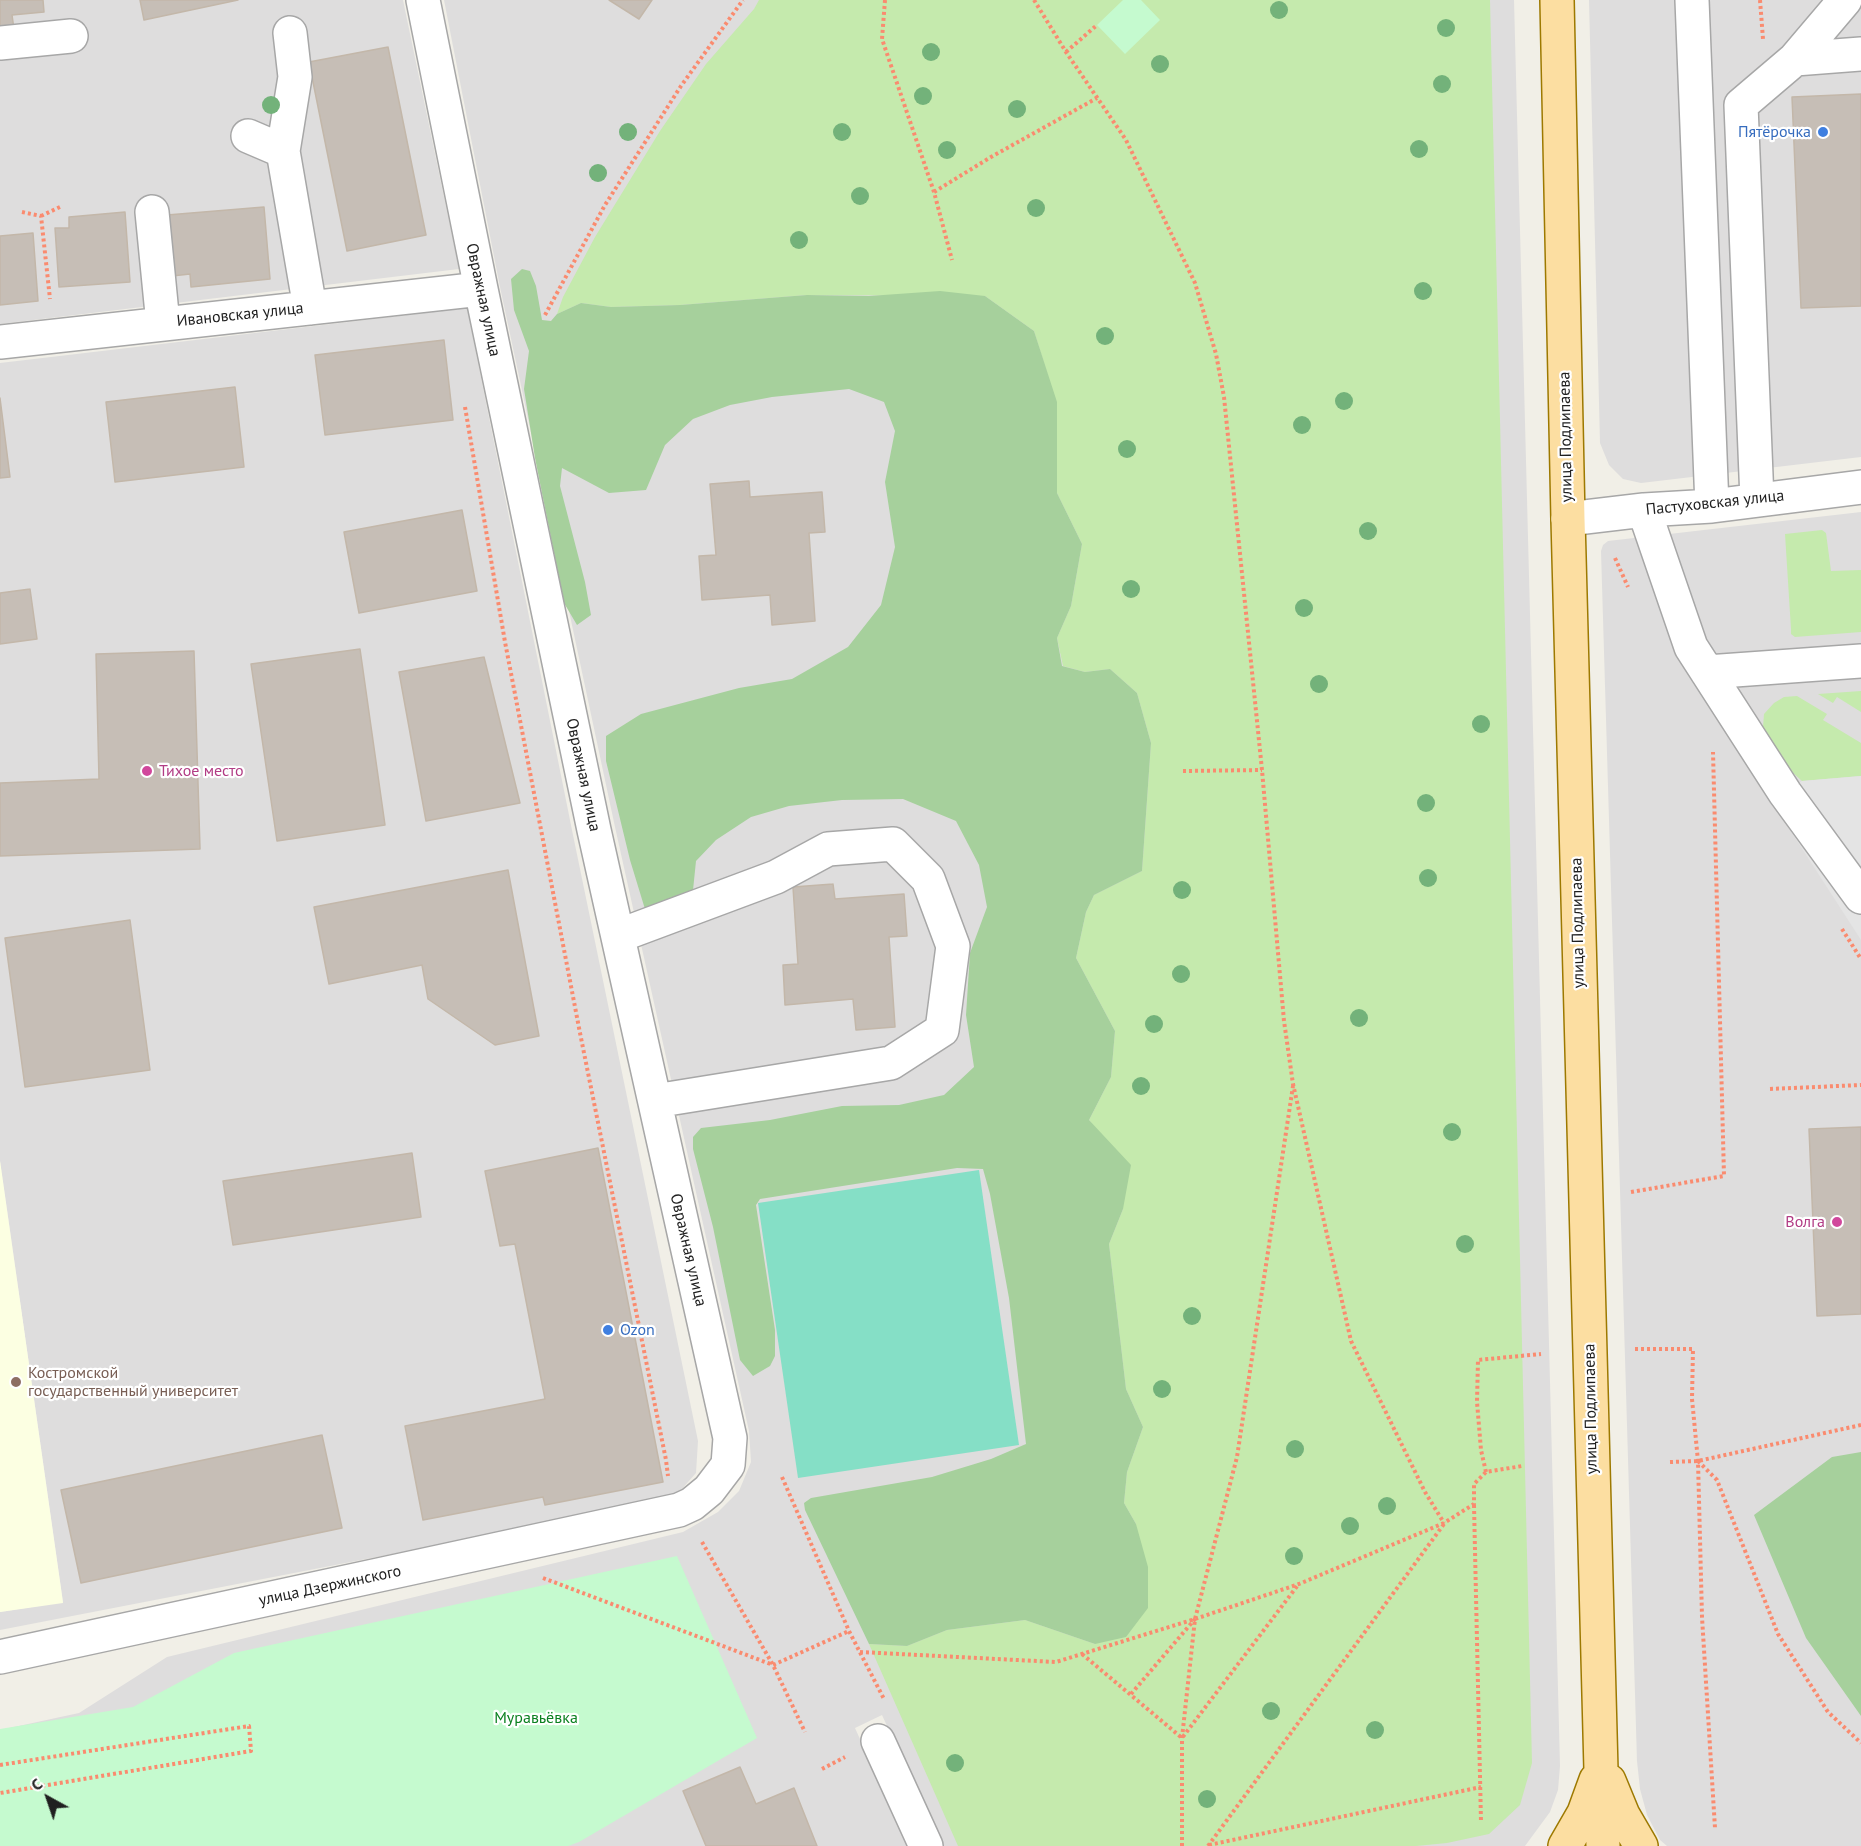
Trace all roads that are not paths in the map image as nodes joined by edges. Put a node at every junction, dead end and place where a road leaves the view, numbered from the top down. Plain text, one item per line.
1 (423, 0) edge
2 (1557, 0) edge
3 (1692, 0) edge
4 (1845, 0) edge
5 (290, 33) dead end
6 (71, 36) dead end
7 (0, 43) edge
8 (1861, 54) edge
9 (1795, 59) junction
10 (249, 136) dead end
11 (283, 151) junction
12 (152, 212) dead end
13 (481, 289) junction
14 (310, 308) junction
15 (163, 324) junction
16 (0, 342) edge
17 (1848, 488) edge
18 (1757, 500) junction
19 (1712, 506) junction
20 (1644, 510) junction
21 (1861, 512) edge
22 (1568, 519) junction
23 (1861, 661) edge
24 (1707, 672) junction
25 (1861, 850) edge
26 (1828, 852) junction
27 (1861, 897) edge
28 (618, 936) junction
29 (655, 1101) junction
30 (661, 1514) joint
31 (0, 1657) edge
32 (878, 1741) dead end
33 (1602, 1764) junction
34 (926, 1846) edge
35 (1565, 1846) edge
36 (1603, 1846) edge
37 (1641, 1846) edge

1 - 13 street, Овражная улица
2 - 22 main road, улица Подлипаева
3 - 19 street
4 - 9 street
5 - 11 street
6 - 7 street
8 - 9 street
9 - 18 street
10 - 11 street
11 - 14 street
12 - 15 street
13 - 14 street, Ивановская улица
13 - 28 street, Овражная улица
14 - 15 street, Ивановская улица
15 - 16 street, Ивановская улица
17 - 18 street, Пастуховская улица
17 - 21 street
18 - 19 street, Пастуховская улица
19 - 20 street, Пастуховская улица
20 - 22 street, Пастуховская улица
20 - 24 street
22 - 33 main road, улица Подлипаева
23 - 24 street
24 - 26 street
25 - 26 street
26 - 27 street
28 - 29 street, Овражная улица
28 - 29 street
29 - 30 street, Овражная улица
30 - 31 street, улица Дзержинского
32 - 34 street
33 - 35 main road
33 - 36 main road, улица Подлипаева
33 - 37 main road

